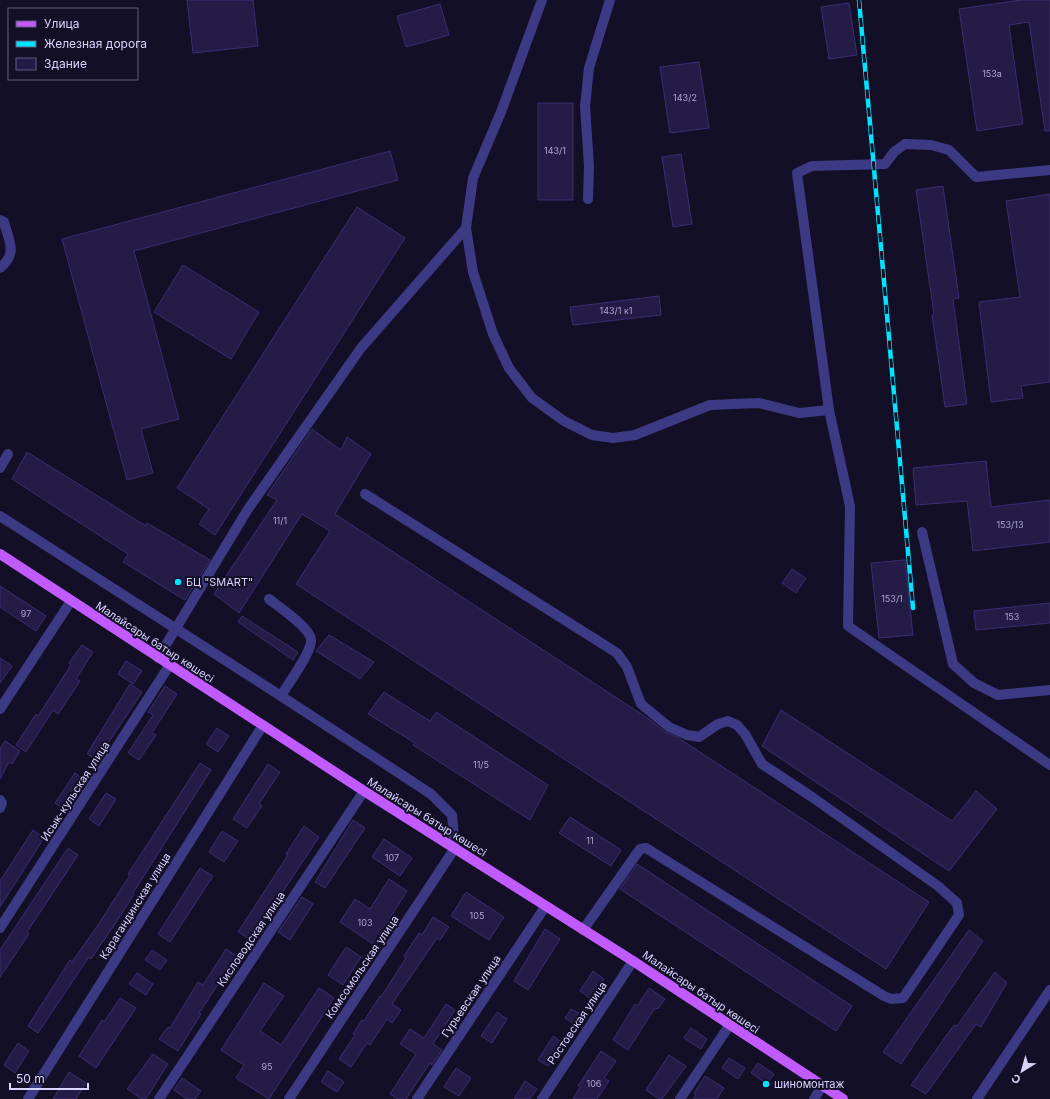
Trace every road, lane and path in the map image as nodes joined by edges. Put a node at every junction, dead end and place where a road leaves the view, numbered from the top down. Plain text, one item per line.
1 (542, 0) edge
2 (610, 0) edge
3 (1050, 170) edge
4 (588, 199) dead end
5 (0, 220) edge
6 (466, 228) junction
7 (0, 268) edge
8 (829, 410) junction
9 (8, 454) dead end
10 (0, 468) edge
11 (365, 494) dead end
12 (0, 516) edge
13 (922, 532) dead end
14 (0, 554) edge
15 (269, 599) dead end
16 (70, 601) junction
17 (176, 629) junction
18 (158, 658) junction
19 (169, 666) junction
20 (1050, 690) edge
21 (281, 696) junction
22 (0, 709) edge
23 (264, 725) junction
24 (1050, 765) edge
25 (364, 791) junction
26 (0, 800) edge
27 (0, 808) edge
28 (455, 848) junction
29 (545, 907) junction
30 (0, 928) edge
31 (583, 930) junction
32 (633, 961) junction
33 (1050, 990) edge
34 (729, 1026) junction
35 (822, 1086) junction
36 (28, 1099) edge
37 (158, 1099) edge
38 (289, 1099) edge
39 (417, 1099) edge
40 (542, 1099) edge
41 (680, 1099) edge
42 (814, 1099) edge
43 (843, 1099) edge
44 (976, 1099) edge

1 - 6 street
2 - 4 street
3 - 8 street
5 - 7 street
6 - 8 street
6 - 17 street
8 - 24 street
9 - 10 street
11 - 31 street
12 - 17 street
13 - 20 street
14 - 16 main road, Малайсары батыр көшесі
15 - 21 street
16 - 18 main road, Малайсары батыр көшесі
16 - 22 street
17 - 18 street
17 - 21 street
18 - 19 main road, Малайсары батыр көшесі
19 - 23 main road, Малайсары батыр көшесі
19 - 30 street, Исык-кульская улица
21 - 28 street
23 - 25 main road, Малайсары батыр көшесі
23 - 36 street, Карагандинская улица
25 - 28 main road, Малайсары батыр көшесі
25 - 37 street, Кисловодская улица
26 - 27 street
28 - 29 main road, Малайсары батыр көшесі
28 - 38 street, Комсомольская улица
29 - 31 main road, Малайсары батыр көшесі
29 - 39 street, Гурьевская улица
31 - 32 main road, Малайсары батыр көшесі
32 - 34 main road, Малайсары батыр көшесі
32 - 40 street, Ростовская улица
33 - 44 street
34 - 35 main road, Малайсары батыр көшесі
34 - 41 street
35 - 42 street
35 - 43 main road, Малайсары батыр көшесі

